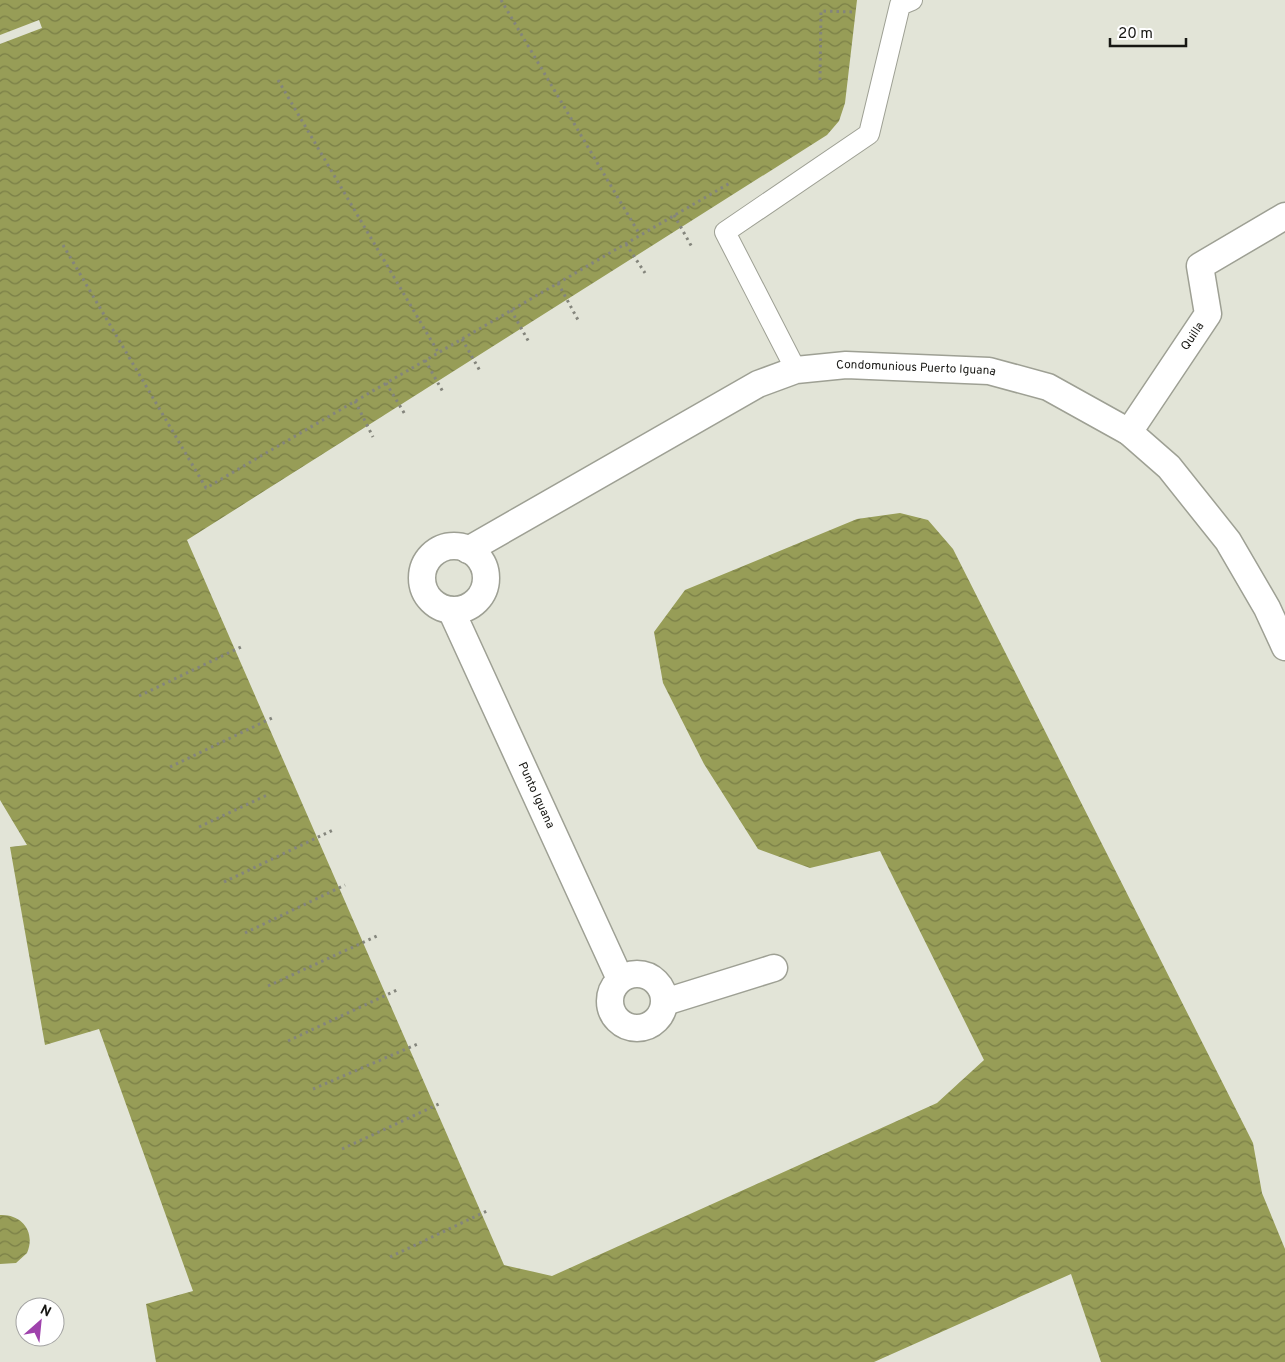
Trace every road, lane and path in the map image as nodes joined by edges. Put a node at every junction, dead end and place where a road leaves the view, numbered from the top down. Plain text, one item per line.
1 (501, 0) edge
2 (912, 0) edge
3 (856, 12) dead end
4 (278, 80) dead end
5 (820, 80) dead end
6 (730, 183) dead end
7 (674, 215) junction
8 (1285, 216) edge
9 (640, 235) junction
10 (626, 244) junction
11 (63, 245) dead end
12 (693, 250) dead end
13 (645, 274) dead end
14 (558, 283) junction
15 (511, 310) junction
16 (578, 320) dead end
17 (462, 339) junction
18 (530, 344) dead end
19 (438, 352) junction
20 (425, 360) junction
21 (796, 370) junction
22 (480, 371) dead end
23 (386, 383) junction
24 (443, 392) dead end
25 (355, 401) junction
26 (406, 416) dead end
27 (1129, 432) junction
28 (373, 437) dead end
29 (468, 550) junction
30 (451, 610) junction
31 (243, 646) dead end
32 (1285, 647) edge
33 (139, 696) dead end
34 (274, 717) dead end
35 (170, 767) dead end
36 (267, 795) dead end
37 (199, 827) dead end
38 (333, 830) dead end
39 (224, 882) dead end
40 (345, 885) dead end
41 (245, 933) dead end
42 (377, 936) dead end
43 (774, 968) dead end
44 (620, 979) junction
45 (268, 986) dead end
46 (397, 990) dead end
47 (665, 1002) junction
48 (288, 1041) dead end
49 (420, 1043) dead end
50 (313, 1089) dead end
51 (441, 1103) dead end
52 (342, 1149) dead end
53 (489, 1210) dead end
54 (390, 1257) dead end

1 - 9 path
2 - 21 street
3 - 5 path
4 - 19 path
6 - 7 path
7 - 9 path
7 - 12 path
8 - 27 street, Quilla
9 - 10 path
10 - 13 path
10 - 14 path
11 - 25 path
14 - 15 path
14 - 16 path
15 - 17 path
15 - 18 path
17 - 19 path
17 - 22 path
19 - 20 path
20 - 23 path
20 - 24 path
21 - 27 street, Condomunious Puerto Iguana
21 - 29 street, Condomunious Puerto Iguana
23 - 25 path
23 - 26 path
25 - 28 path
27 - 32 street, Condomunious Puerto Iguana
29 - 30 street
29 - 30 street
30 - 44 street, Punto Iguana
31 - 33 path
34 - 35 path
36 - 37 path
38 - 39 path
40 - 41 path
42 - 45 path
43 - 47 street
44 - 47 street
44 - 47 street
46 - 48 path
49 - 50 path
51 - 52 path
53 - 54 path

